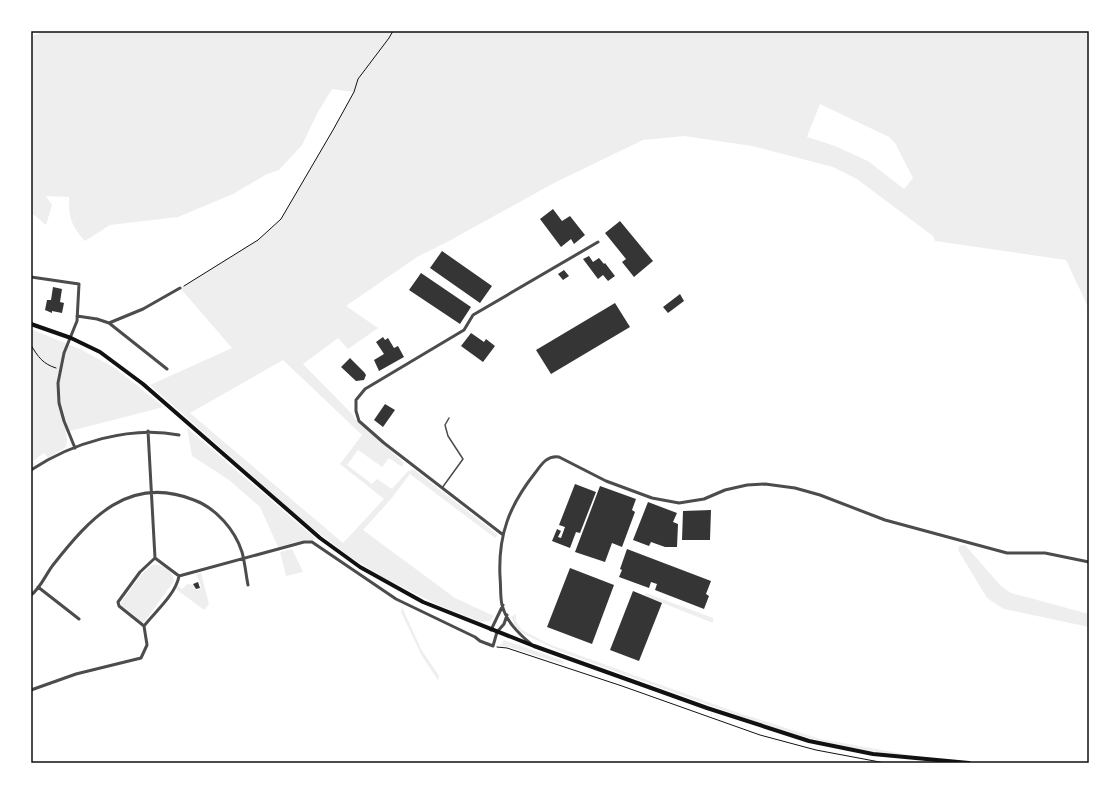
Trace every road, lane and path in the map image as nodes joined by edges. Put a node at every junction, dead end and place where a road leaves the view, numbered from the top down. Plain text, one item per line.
1 (393, 31) edge
2 (598, 242) dead end
3 (31, 277) edge
4 (180, 288) joint
5 (77, 316) junction
6 (109, 323) junction
7 (31, 324) edge
8 (71, 338) junction
9 (31, 345) edge
10 (60, 369) junction
11 (166, 369) dead end
12 (449, 418) dead end
13 (148, 431) junction
14 (179, 435) dead end
15 (75, 448) junction
16 (31, 470) edge
17 (442, 488) junction
18 (151, 492) junction
19 (502, 534) junction
20 (155, 558) junction
21 (243, 559) junction
22 (1089, 562) edge
23 (179, 576) junction
24 (248, 586) dead end
25 (38, 587) junction
26 (31, 595) edge
27 (502, 605) junction
28 (507, 615) junction
29 (79, 618) dead end
30 (144, 626) junction
31 (491, 630) junction
32 (497, 632) junction
33 (493, 646) junction
34 (534, 646) junction
35 (31, 690) edge
36 (914, 761) edge
37 (885, 763) edge
38 (969, 763) edge

1 - 4 path
2 - 17 street
3 - 5 street
4 - 6 street
5 - 6 street
5 - 8 street
6 - 11 street
7 - 8 main road
8 - 10 street
8 - 31 main road
9 - 10 path
10 - 15 street
12 - 17 lane
13 - 14 street
13 - 15 street
13 - 18 street
15 - 16 street
17 - 19 street
18 - 20 street
18 - 21 street
18 - 25 street
19 - 22 street
19 - 27 street
20 - 23 street
20 - 30 street
21 - 23 street
21 - 24 street
21 - 33 street
23 - 30 street
25 - 26 street
25 - 29 street
27 - 28 street
27 - 31 street
28 - 32 street
28 - 34 street
30 - 35 street
31 - 32 main road
32 - 33 street
32 - 34 main road
33 - 37 path
34 - 36 main road
36 - 38 main road

